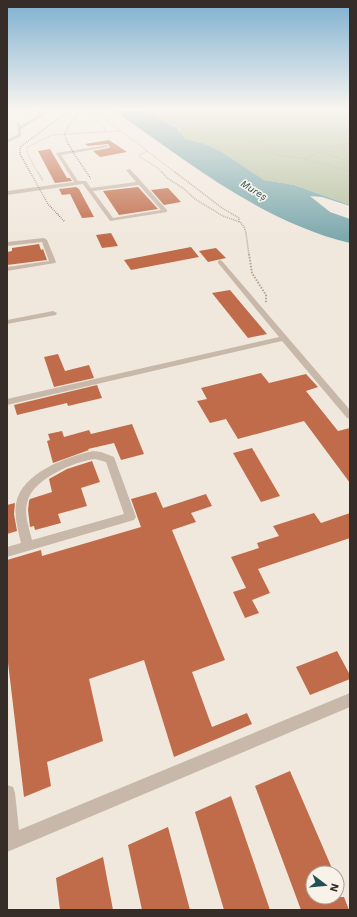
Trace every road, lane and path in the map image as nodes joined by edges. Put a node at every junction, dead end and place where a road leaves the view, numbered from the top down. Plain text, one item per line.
1 (72, 152) edge
2 (142, 152) edge
3 (148, 152) edge
4 (272, 152) edge
5 (317, 152) joint
6 (305, 159) junction
7 (350, 161) edge
8 (128, 170) dead end
9 (350, 171) edge
10 (76, 183) junction
11 (141, 183) junction
12 (89, 190) junction
13 (7, 193) edge
14 (240, 222) junction
15 (7, 244) edge
16 (220, 262) dead end
17 (7, 269) edge
18 (260, 309) junction
19 (54, 313) dead end
20 (7, 322) edge
21 (284, 338) junction
22 (7, 402) edge
23 (350, 416) edge
24 (27, 546) junction
25 (7, 552) edge
26 (350, 700) edge
27 (7, 793) edge
28 (10, 842) edge

1 - 10 lane
2 - 14 path
3 - 14 path
4 - 6 path
5 - 6 path
5 - 7 path
6 - 9 path
8 - 11 lane
10 - 12 lane
10 - 13 lane
11 - 12 lane
11 - 12 lane
14 - 18 path
15 - 17 lane
16 - 18 lane
18 - 21 lane
19 - 20 lane
21 - 22 lane
21 - 23 lane
24 - 24 lane
24 - 25 lane
26 - 28 lane
27 - 28 lane

